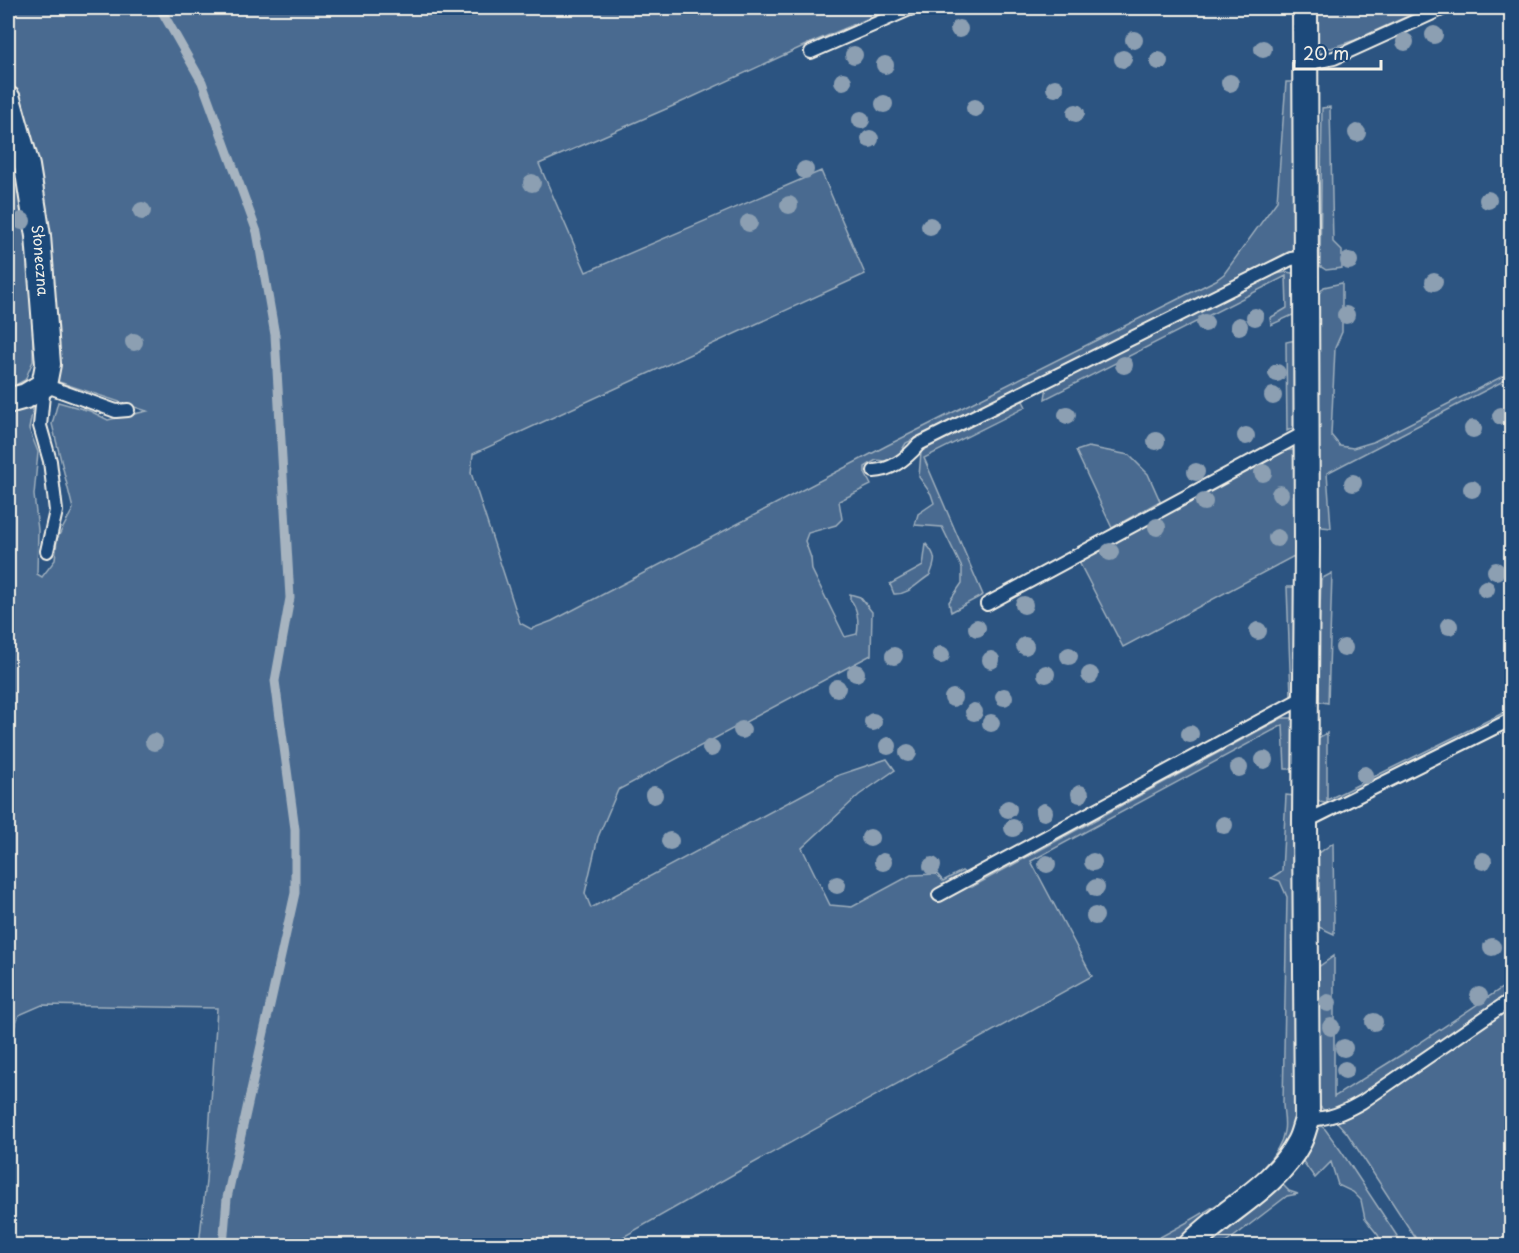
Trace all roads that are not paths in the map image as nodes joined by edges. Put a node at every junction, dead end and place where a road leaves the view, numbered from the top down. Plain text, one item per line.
1 (912, 8) edge
2 (1305, 8) edge
3 (1444, 8) edge
4 (812, 52) dead end
5 (1305, 64) junction
6 (8, 99) edge
7 (1306, 257) junction
8 (44, 385) junction
9 (8, 401) edge
10 (128, 410) dead end
11 (1306, 432) junction
12 (874, 471) dead end
13 (47, 551) dead end
14 (987, 604) dead end
15 (1306, 696) junction
16 (1512, 719) edge
17 (1305, 822) junction
18 (939, 895) dead end
19 (1512, 999) edge
20 (1307, 1120) junction
21 (1190, 1245) edge

1 - 4 lane
2 - 5 street
3 - 5 lane
5 - 7 street
6 - 8 street, Słoneczna
7 - 11 street
7 - 12 lane
8 - 9 street
8 - 10 lane
8 - 13 lane
11 - 14 lane
11 - 15 street
15 - 17 street
15 - 18 lane
16 - 17 lane
17 - 20 street
19 - 20 lane
20 - 21 street

